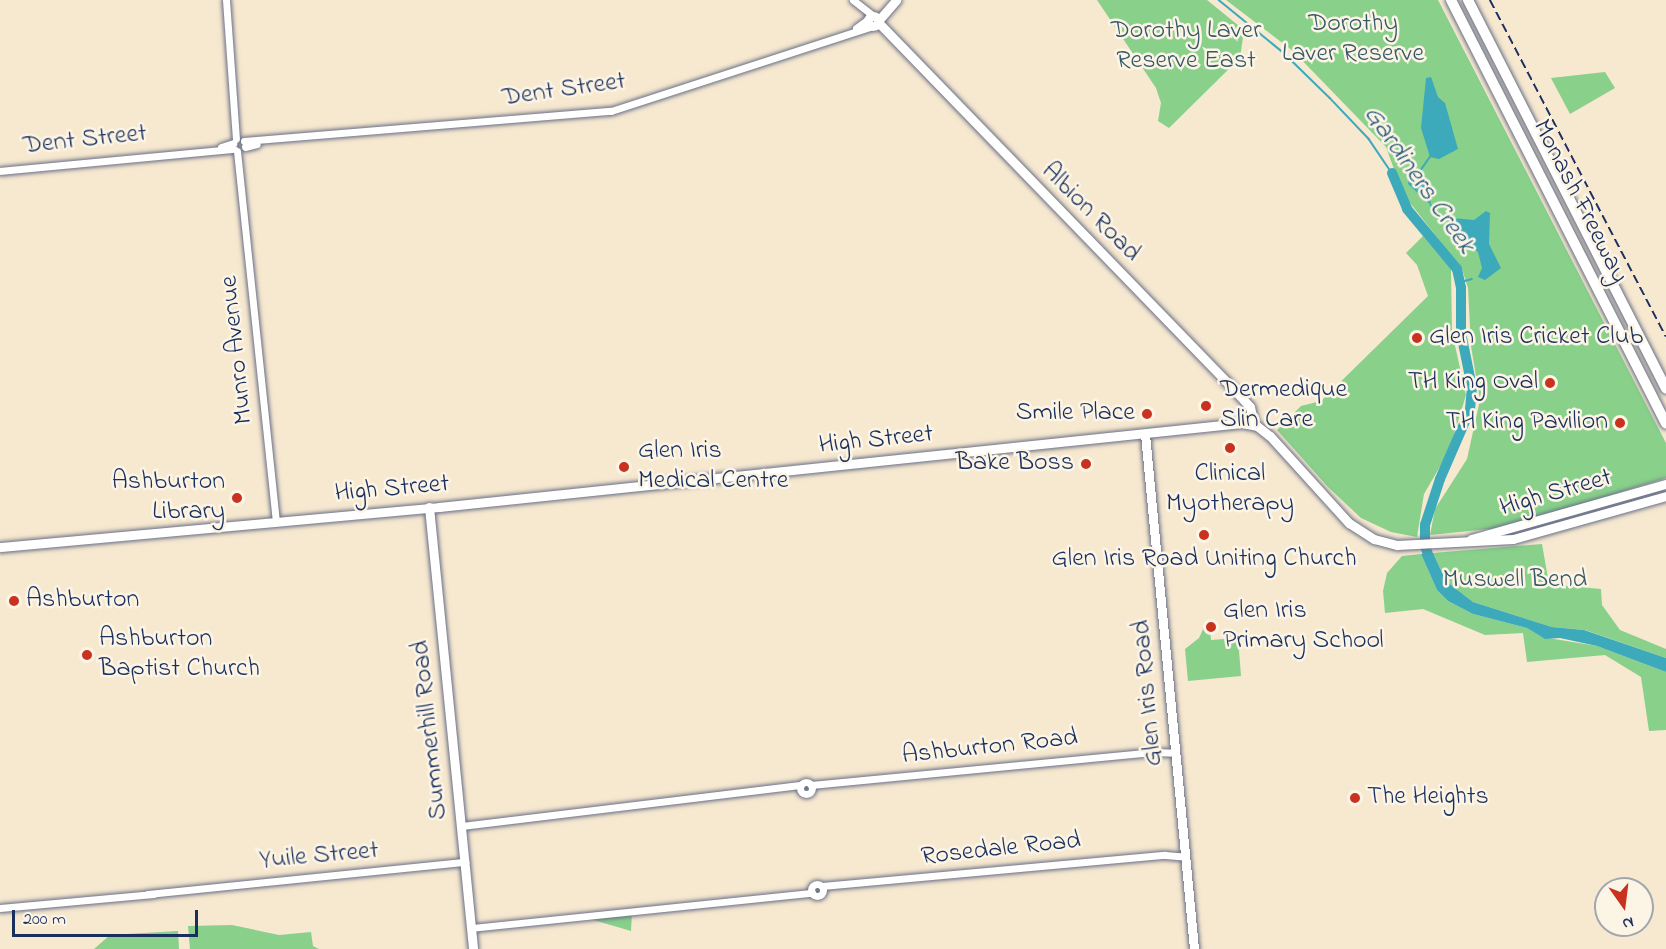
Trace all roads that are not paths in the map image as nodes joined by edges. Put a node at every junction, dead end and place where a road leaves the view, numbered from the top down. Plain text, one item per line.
1 (226, 0) edge
2 (896, 0) edge
3 (1451, 0) edge
4 (1468, 0) edge
5 (855, 2) edge
6 (873, 21) junction
7 (239, 145) junction
8 (0, 171) edge
9 (1666, 389) edge
10 (1666, 424) edge
11 (1254, 425) junction
12 (1145, 434) junction
13 (1666, 484) edge
14 (1666, 496) edge
15 (429, 507) junction
16 (276, 522) junction
17 (1457, 543) junction
18 (0, 547) edge
19 (1176, 750) junction
20 (461, 823) junction
21 (1186, 853) junction
22 (465, 865) junction
23 (0, 908) edge
24 (471, 925) junction
25 (473, 949) edge
26 (1194, 949) edge

1 - 7 street, Munro Avenue
2 - 6 main road
3 - 10 highway, Monash Freeway
4 - 9 highway, Monash Freeway
5 - 6 street, Albion Road
6 - 7 street, Dent Street
6 - 11 main road, Albion Road
7 - 8 street, Dent Street
7 - 16 street, Munro Avenue
11 - 12 main road, High Street
11 - 17 main road, High Street
12 - 15 main road, High Street
12 - 19 main road, Glen Iris Road
13 - 17 main road, High Street
14 - 17 main road, High Street
15 - 16 main road, High Street
15 - 20 main road, Summerhill Road
16 - 18 main road, High Street
19 - 20 street, Ashburton Road
19 - 21 main road, Glen Iris Road
20 - 22 main road, Summerhill Road
21 - 24 street, Rosedale Road
21 - 26 main road, Glen Iris Road
22 - 23 street, Yuile Street
22 - 24 main road, Summerhill Road
24 - 25 main road, Summerhill Road

